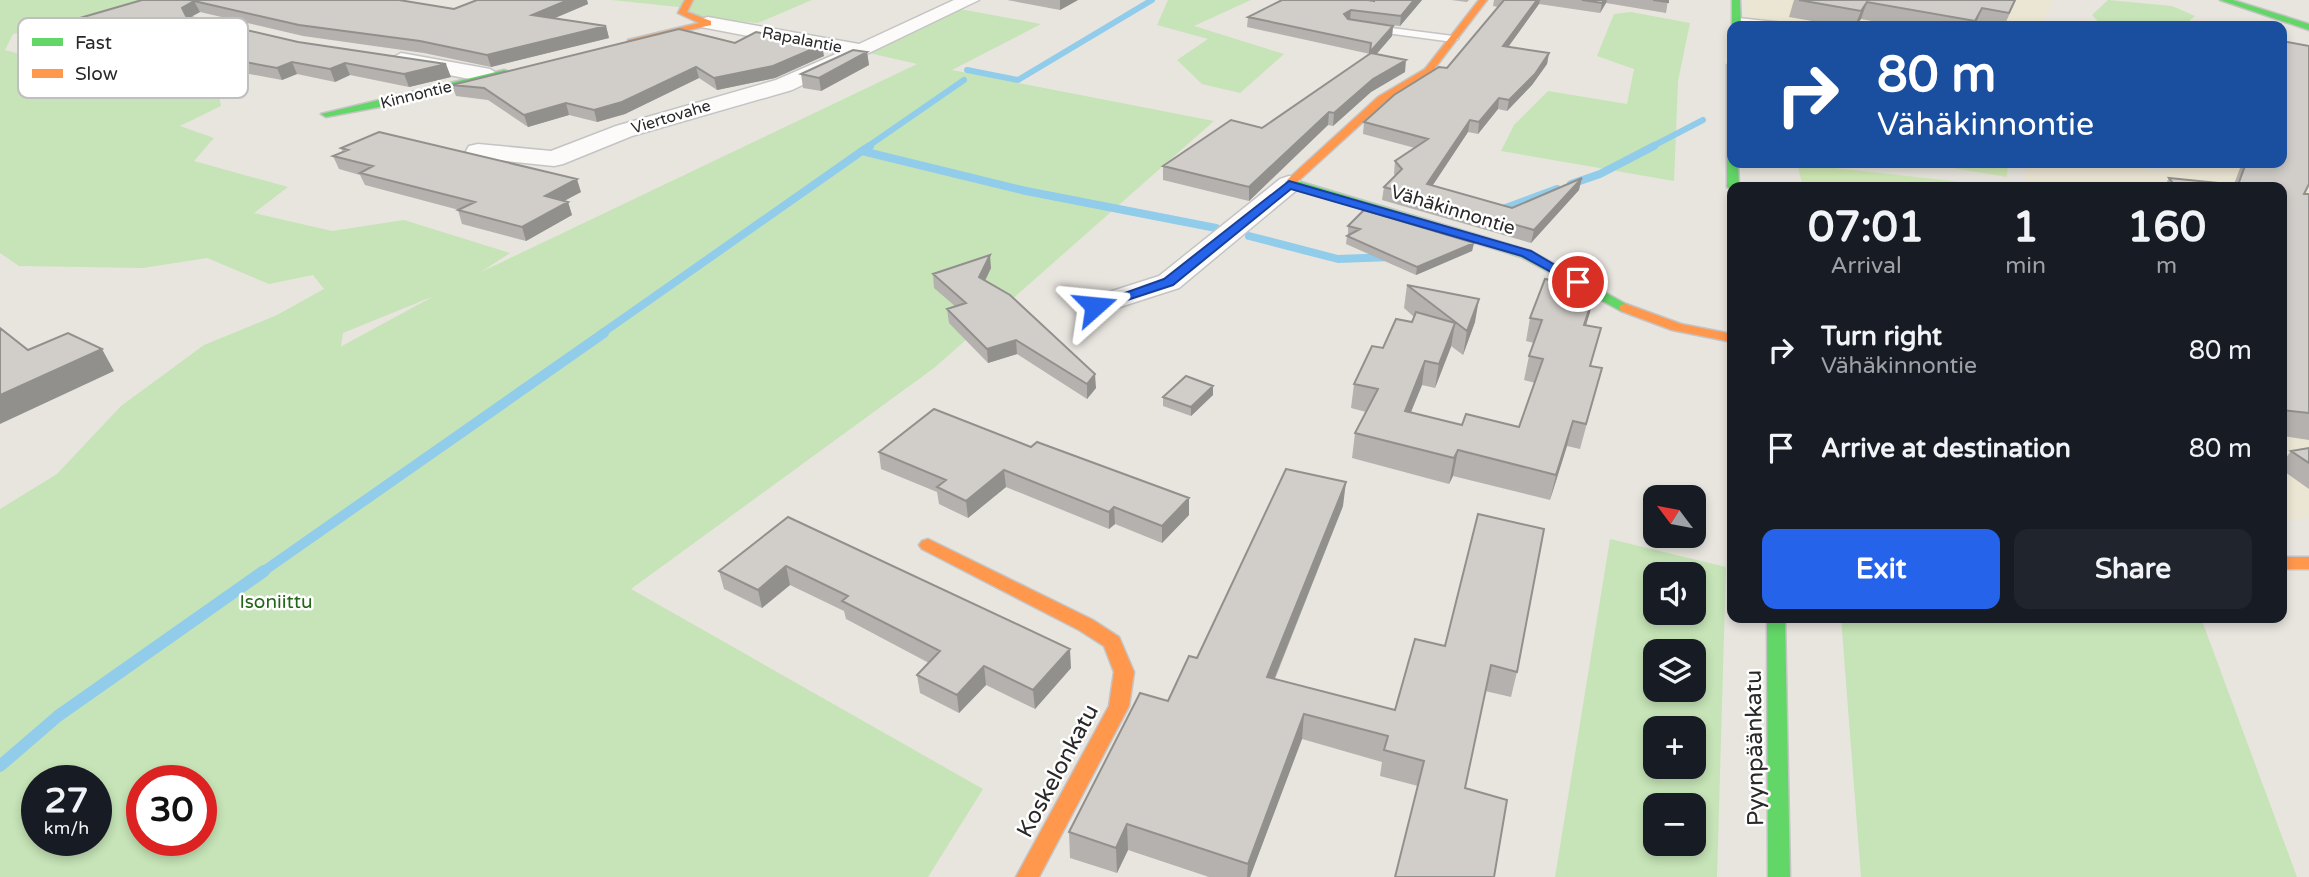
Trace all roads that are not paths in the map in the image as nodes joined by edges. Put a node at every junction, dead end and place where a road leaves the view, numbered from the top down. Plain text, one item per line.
1 (689, 0) edge
2 (969, 0) edge
3 (1483, 0) edge
4 (1736, 0) edge
5 (2224, 0) edge
6 (1738, 21) edge
7 (708, 23) junction
8 (1351, 26) edge
9 (2309, 27) edge
10 (1453, 39) junction
11 (618, 45) edge
12 (861, 51) junction
13 (375, 56) edge
14 (516, 70) edge
15 (490, 76) junction
16 (326, 114) dead end
17 (478, 151) dead end
18 (1289, 184) junction
19 (1095, 306) dead end
20 (1727, 337) edge
21 (928, 545) dead end
22 (2309, 562) edge
23 (2287, 564) edge
24 (1776, 623) edge
25 (1027, 877) edge
26 (1779, 877) edge

1 - 7 street
2 - 12 street, Rapalantie
3 - 10 street
4 - 6 street
5 - 9 street
7 - 11 street
7 - 12 street, Rapalantie
8 - 10 lane
10 - 18 street
12 - 17 street, Viertovahe
13 - 15 street
14 - 15 street, Kinnontie
15 - 16 street, Kinnontie
18 - 19 street
18 - 20 street, Vähäkinnontie
21 - 25 street, Koskelonkatu
22 - 23 street
24 - 26 street, Pyynpäänkatu

